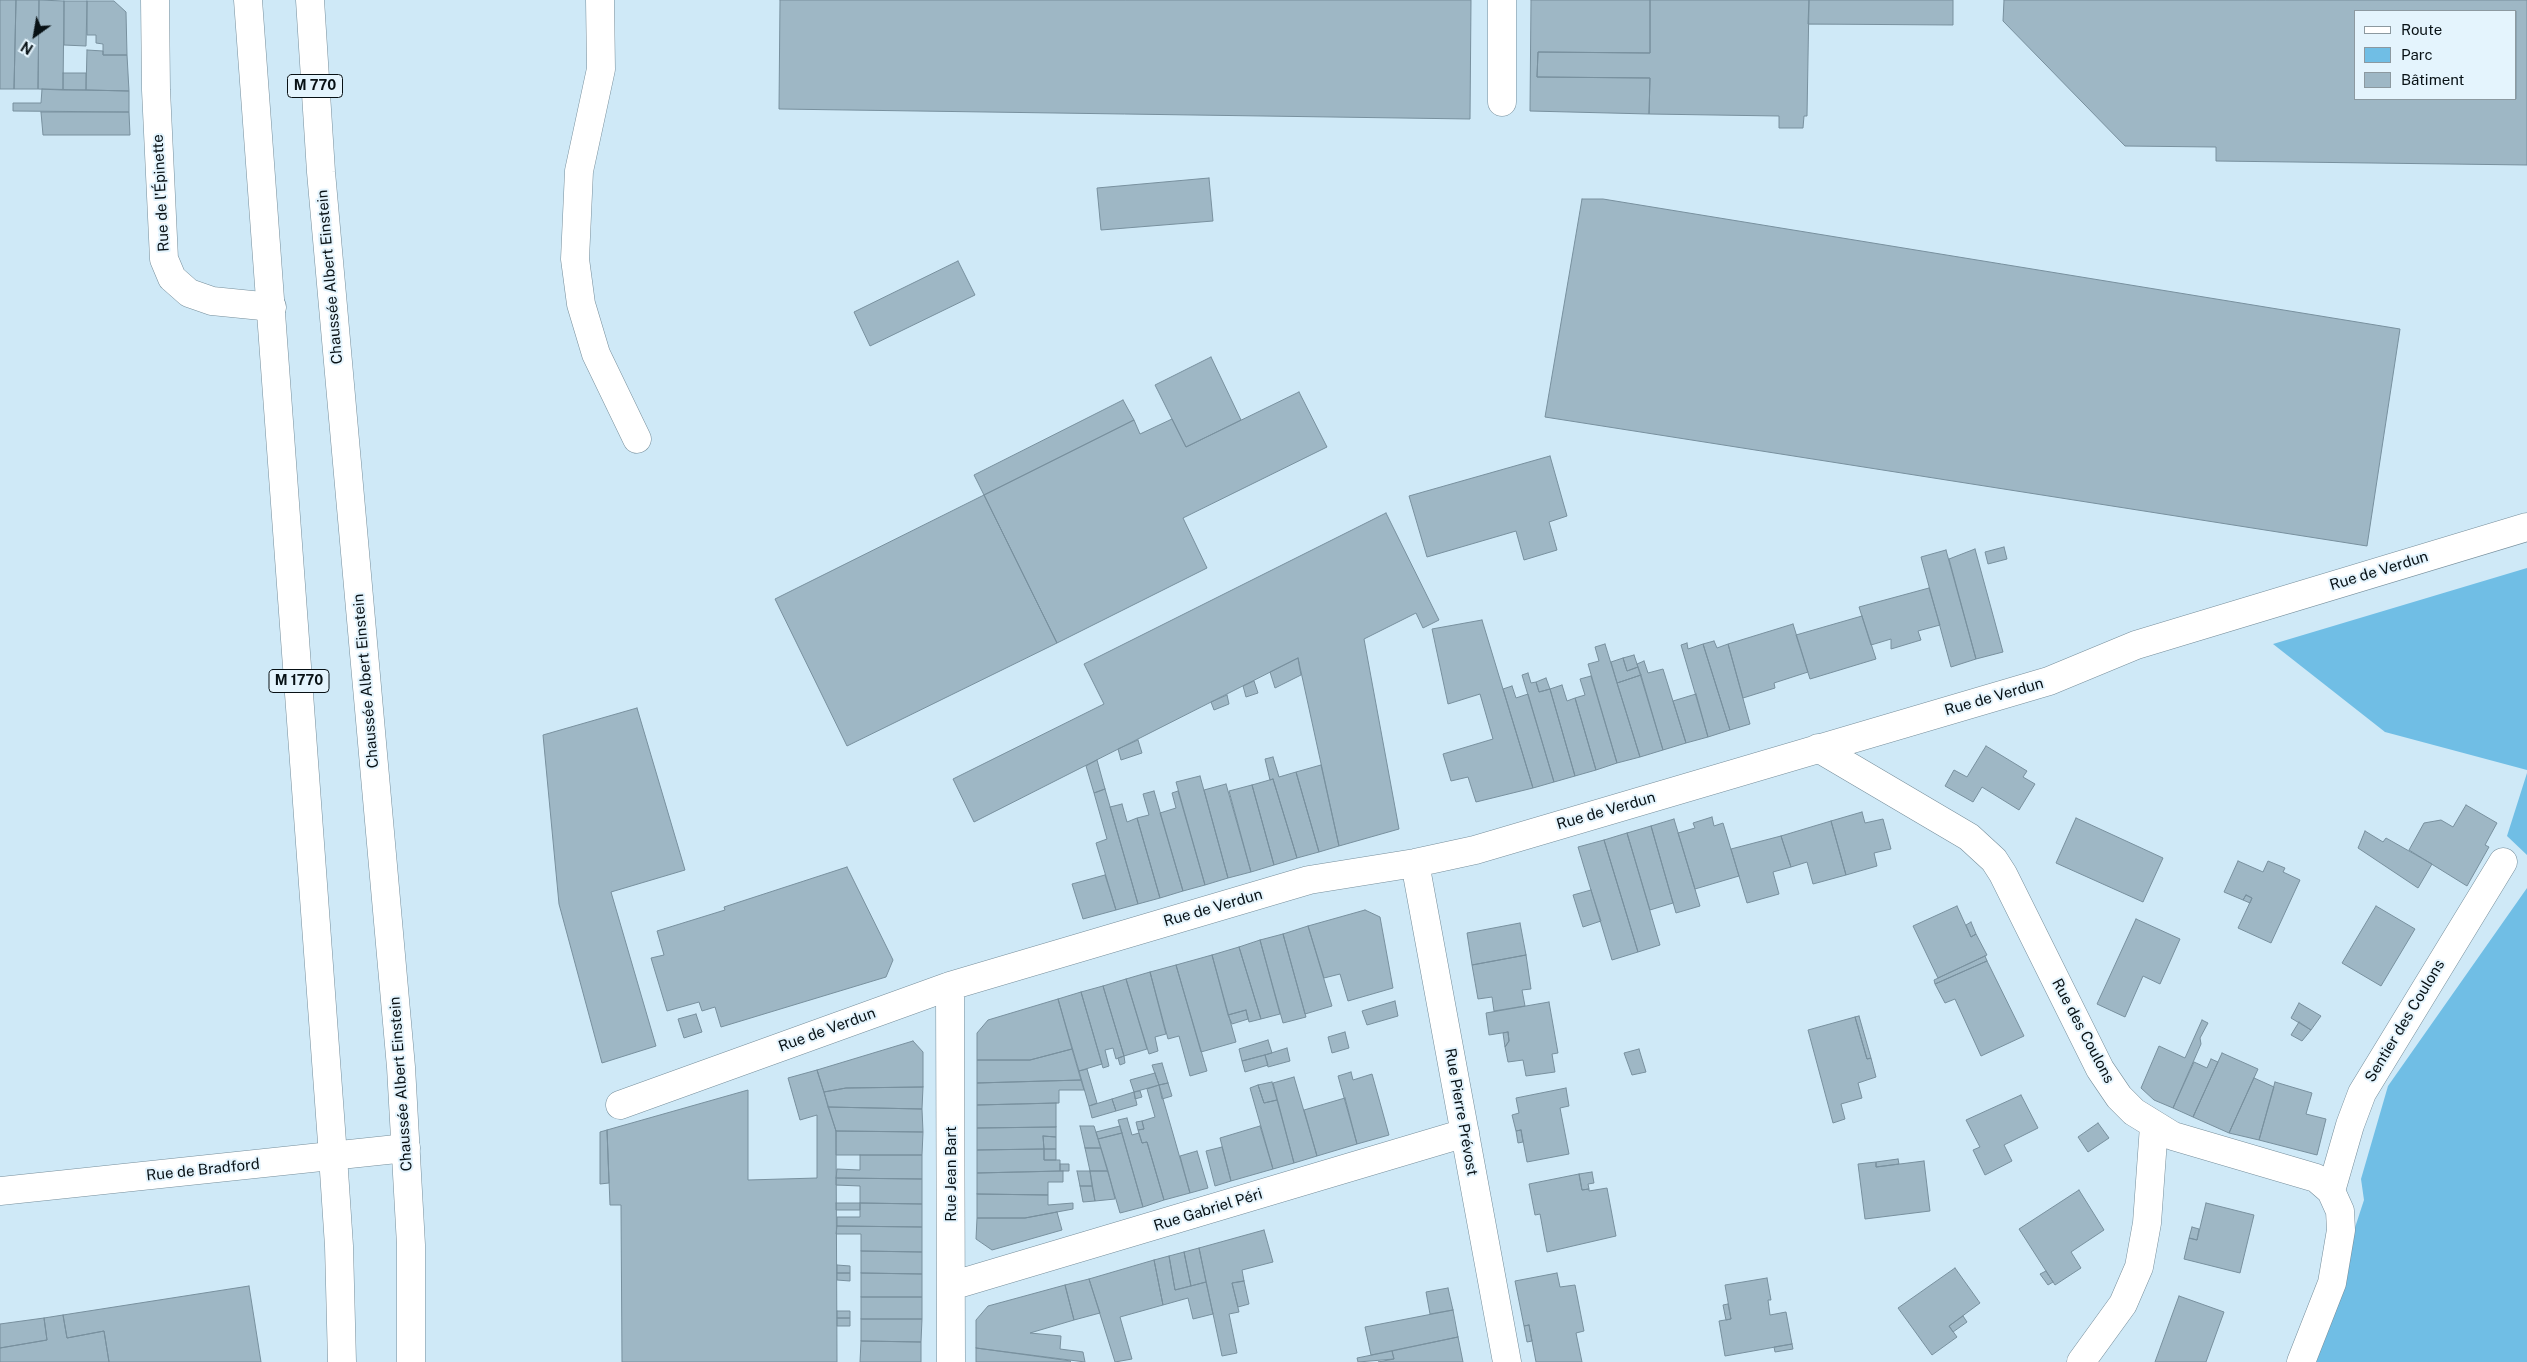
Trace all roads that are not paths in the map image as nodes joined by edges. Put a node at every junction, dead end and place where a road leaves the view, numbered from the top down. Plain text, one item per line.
1 (154, 0) edge
2 (248, 0) edge
3 (310, 0) edge
4 (600, 0) edge
5 (1502, 0) edge
6 (1502, 102) dead end
7 (272, 307) junction
8 (637, 440) dead end
9 (2527, 527) edge
10 (1818, 748) junction
11 (2503, 862) dead end
12 (1415, 863) junction
13 (950, 986) junction
14 (620, 1105) dead end
15 (2154, 1126) junction
16 (1465, 1133) junction
17 (406, 1148) junction
18 (333, 1156) junction
19 (0, 1191) edge
20 (2331, 1192) junction
21 (950, 1286) junction
22 (342, 1362) edge
23 (412, 1362) edge
24 (951, 1362) edge
25 (1507, 1362) edge
26 (2081, 1362) edge
27 (2302, 1362) edge

1 - 7 street, Rue de l'Épinette
2 - 7 street, M 1770
3 - 17 street, Chaussée Albert Einstein / M 770
4 - 8 street
5 - 6 street
7 - 18 street, M 1770
9 - 10 street, Rue de Verdun
10 - 12 street, Rue de Verdun
10 - 15 street, Rue des Coulons
11 - 20 street, Sentier des Coulons
12 - 13 street, Rue de Verdun
12 - 16 street, Rue Pierre Prévost
13 - 14 street, Rue de Verdun
13 - 21 street, Rue Jean Bart
15 - 20 street, Rue des Coulons
15 - 26 street
16 - 21 street, Rue Gabriel Péri
16 - 25 street, Rue Pierre Prévost
17 - 18 street, Rue de Bradford
17 - 23 street, Chaussée Albert Einstein
18 - 19 street, Rue de Bradford
18 - 22 street, M 1770
20 - 27 street, Rue des Coulons
21 - 24 street, Rue Jean Bart

